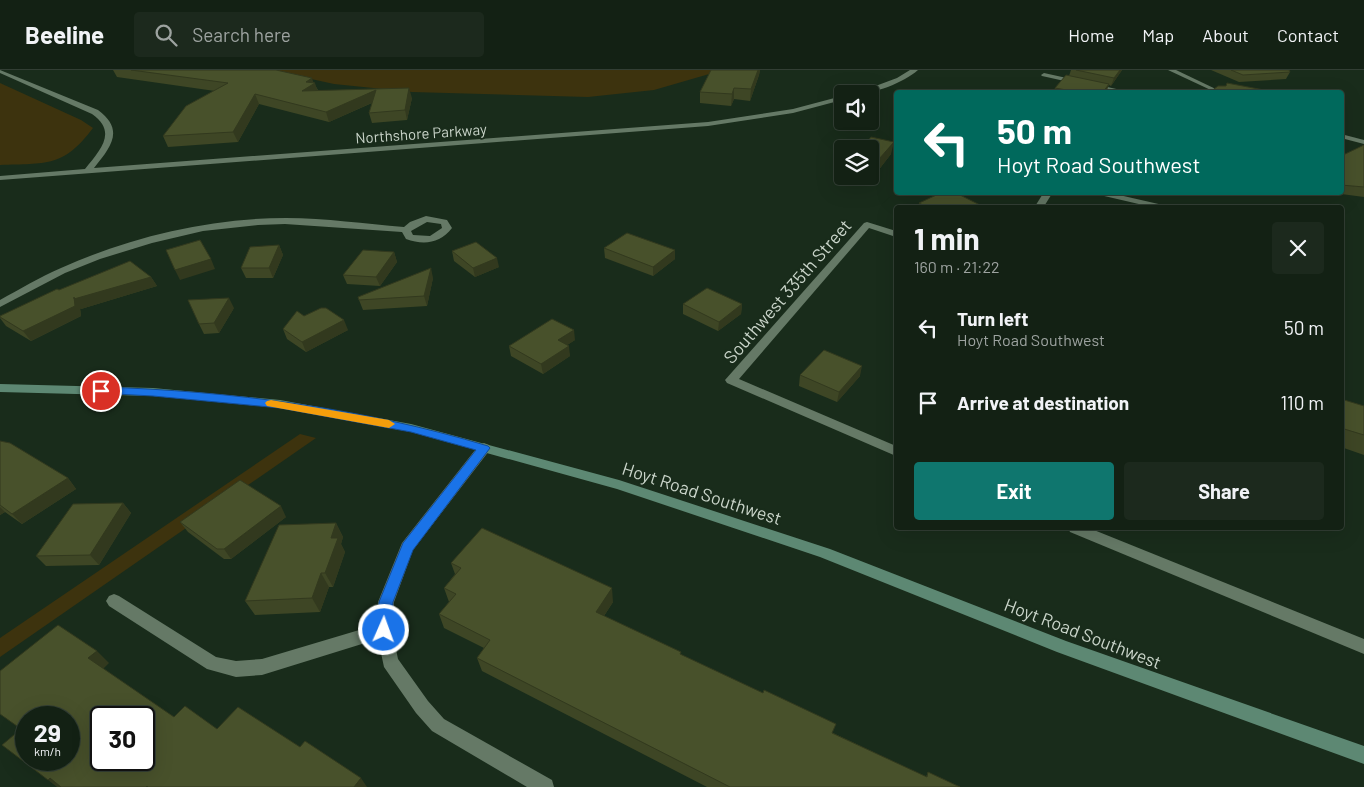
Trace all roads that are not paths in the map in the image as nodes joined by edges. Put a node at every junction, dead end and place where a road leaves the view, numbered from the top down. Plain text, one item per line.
1 (0, 70) edge
2 (915, 70) edge
3 (1171, 70) edge
4 (1044, 75) dead end
5 (879, 86) edge
6 (1112, 90) edge
7 (1215, 90) edge
8 (834, 101) edge
9 (1344, 137) edge
10 (1364, 142) edge
11 (88, 171) junction
12 (0, 178) edge
13 (1106, 195) edge
14 (1157, 205) edge
15 (406, 230) dead end
16 (894, 233) edge
17 (0, 304) edge
18 (0, 388) edge
19 (484, 448) junction
20 (894, 450) edge
21 (1086, 530) edge
22 (114, 601) dead end
23 (384, 630) junction
24 (1364, 647) edge
25 (1364, 755) edge
26 (545, 787) edge

1 - 11 street
2 - 5 street
3 - 7 street
4 - 6 street
8 - 11 street, Northshore Parkway
9 - 10 street
11 - 12 street, Northshore Parkway
13 - 14 street
15 - 17 street
16 - 20 street, Southwest 335th Street
18 - 19 main road, Hoyt Road Southwest
19 - 23 street
19 - 25 main road, Hoyt Road Southwest
21 - 24 street
22 - 23 street
23 - 26 street

